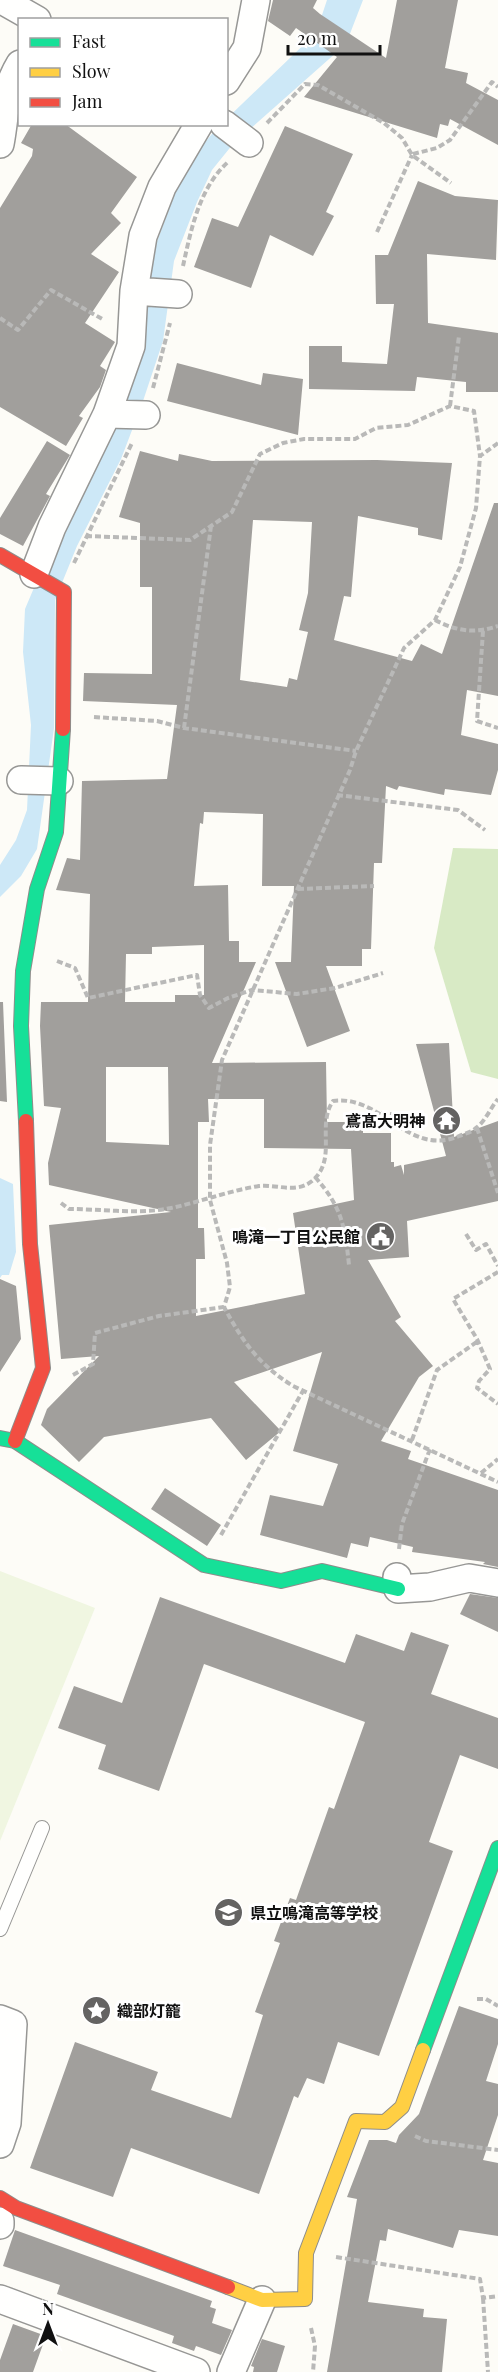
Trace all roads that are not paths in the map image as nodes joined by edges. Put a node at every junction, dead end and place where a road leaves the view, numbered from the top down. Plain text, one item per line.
1 (4, 0) edge
2 (256, 0) edge
3 (34, 18) edge
4 (18, 67) edge
5 (228, 78) edge
6 (198, 126) edge
7 (227, 126) edge
8 (249, 143) dead end
9 (0, 144) edge
10 (134, 291) junction
11 (177, 294) dead end
12 (107, 414) junction
13 (146, 415) dead end
14 (0, 555) edge
15 (34, 574) junction
16 (21, 780) dead end
17 (59, 781) junction
18 (0, 1438) edge
19 (15, 1441) junction
20 (397, 1583) joint
21 (498, 1583) edge
22 (42, 1828) dead end
23 (498, 1848) edge
24 (0, 1929) edge
25 (0, 2019) edge
26 (0, 2144) edge
27 (0, 2198) edge
28 (0, 2299) edge
29 (262, 2300) junction
30 (196, 2372) edge
31 (231, 2372) edge

1 - 3 street
2 - 5 street
4 - 9 street
6 - 10 street
7 - 8 street
10 - 11 street
10 - 12 street
12 - 13 street
12 - 15 street
14 - 15 street
15 - 17 street
16 - 17 street
17 - 19 street
18 - 19 street
19 - 20 street
20 - 21 street
22 - 24 lane
23 - 29 street
25 - 26 street
27 - 29 street
28 - 30 street
29 - 31 street

